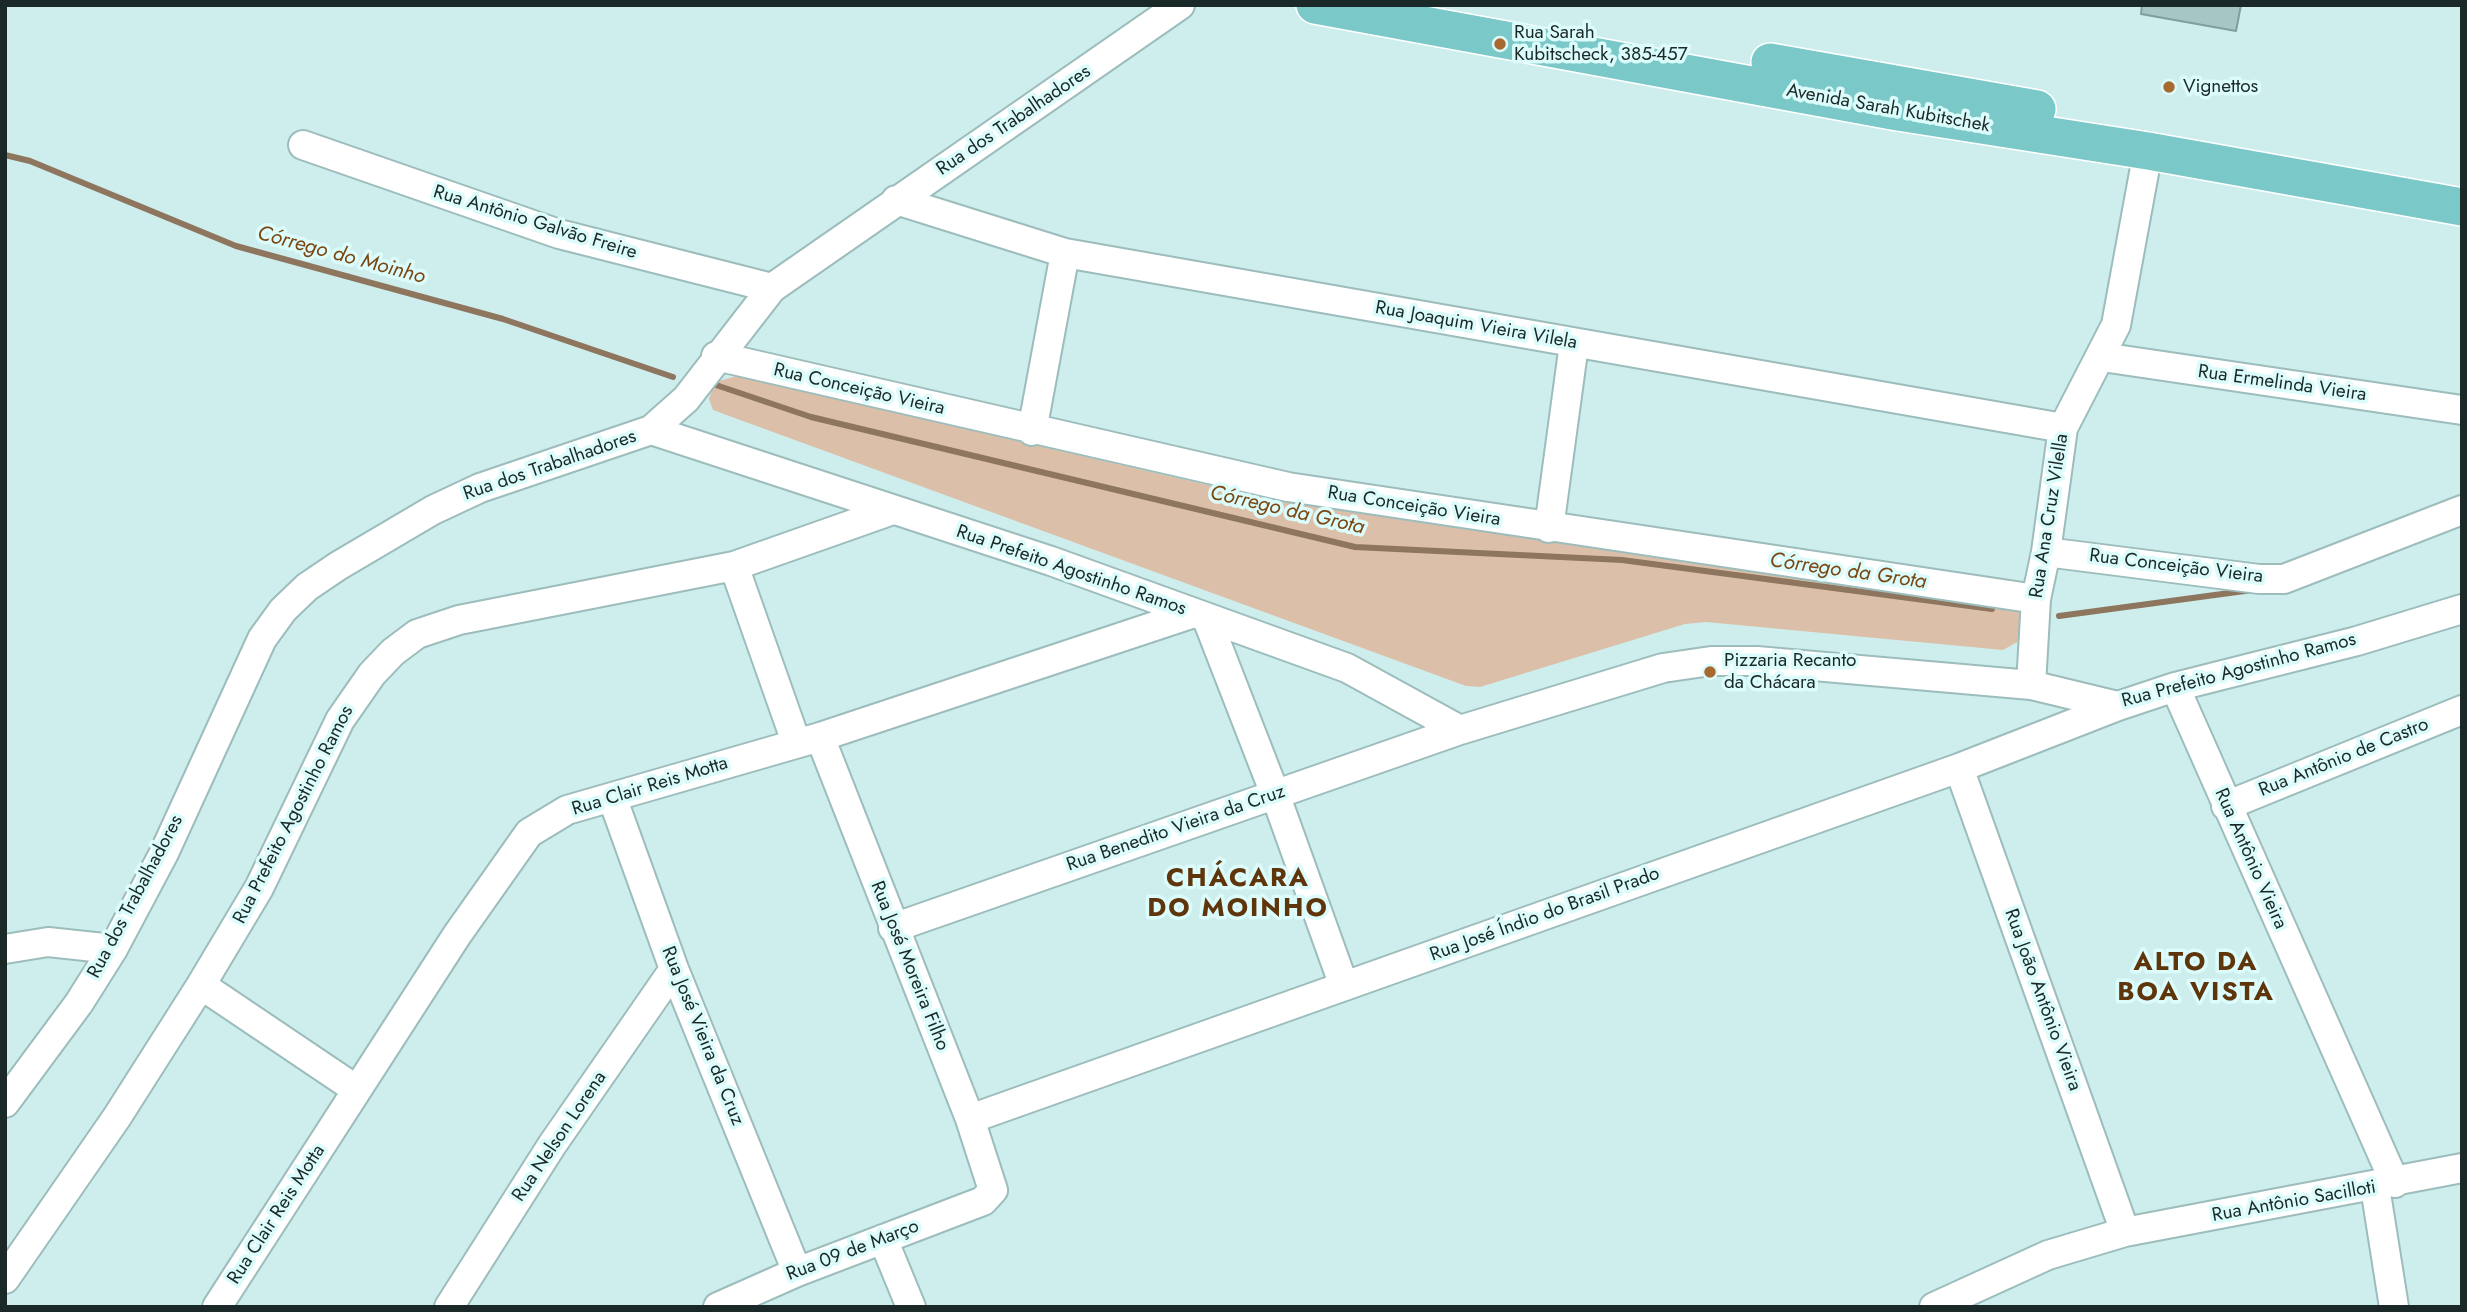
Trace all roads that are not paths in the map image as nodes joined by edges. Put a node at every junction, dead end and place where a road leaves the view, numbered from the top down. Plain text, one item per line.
1 (1180, 5) edge
2 (1315, 5) edge
3 (1454, 5) edge
4 (303, 145) dead end
5 (2148, 151) junction
6 (2462, 184) edge
7 (896, 201) junction
8 (2462, 207) edge
9 (1065, 253) junction
10 (772, 288) junction
11 (1574, 344) junction
12 (716, 356) junction
13 (2102, 357) junction
14 (2462, 410) edge
15 (2063, 428) junction
16 (651, 430) junction
17 (1032, 430) junction
18 (2462, 510) edge
19 (890, 511) junction
20 (1549, 528) junction
21 (2046, 552) junction
22 (734, 566) junction
23 (2036, 598) junction
24 (2462, 609) edge
25 (1200, 616) junction
26 (2031, 685) junction
27 (2175, 687) junction
28 (2119, 706) junction
29 (2462, 710) edge
30 (1460, 730) junction
31 (808, 739) junction
32 (1959, 768) junction
33 (1275, 794) junction
34 (612, 797) junction
35 (2226, 806) junction
36 (893, 928) junction
37 (5, 949) edge
38 (113, 949) junction
39 (674, 969) junction
40 (201, 985) junction
41 (1344, 986) junction
42 (19, 1065) edge
43 (357, 1090) junction
44 (5, 1103) edge
45 (970, 1119) junction
46 (2462, 1168) edge
47 (2462, 1175) edge
48 (2424, 1177) junction
49 (2385, 1185) junction
50 (989, 1196) joint
51 (2125, 1232) junction
52 (883, 1239) junction
53 (797, 1272) junction
54 (5, 1279) edge
55 (218, 1307) edge
56 (449, 1307) edge
57 (718, 1307) edge
58 (911, 1307) edge
59 (1934, 1307) edge
60 (2394, 1307) edge

1 - 7 street, Rua dos Trabalhadores
2 - 5 main road, Avenida Sarah Kubitschek
3 - 6 main road, Avenida Sarah Kubitschek
4 - 10 street, Rua Antônio Galvão Freire
5 - 8 main road, Avenida Sarah Kubitschek
5 - 13 street, Rua Ana Cruz Vilella
7 - 9 street, Rua Joaquim Vieira Vilela
7 - 10 street, Rua dos Trabalhadores
9 - 11 street, Rua Joaquim Vieira Vilela
9 - 17 street
10 - 12 street, Rua dos Trabalhadores
11 - 15 street, Rua Joaquim Vieira Vilela
11 - 20 street
12 - 16 street, Rua dos Trabalhadores
12 - 17 street, Rua Conceição Vieira
13 - 14 street, Rua Ermelinda Vieira
13 - 15 street, Rua Ana Cruz Vilella
15 - 21 street, Rua Ana Cruz Vilella
16 - 19 street
16 - 38 street, Rua dos Trabalhadores
17 - 20 street, Rua Conceição Vieira
18 - 21 street, Rua Conceição Vieira
19 - 22 street, Rua Prefeito Agostinho Ramos
19 - 25 street, Rua Prefeito Agostinho Ramos
20 - 23 street, Rua Conceição Vieira
21 - 23 street, Rua Ana Cruz Vilella
22 - 31 street, Rua José Moreira Filho
22 - 40 street, Rua Prefeito Agostinho Ramos
23 - 26 street, Rua Ana Cruz Vilella
24 - 27 street, Rua Prefeito Agostinho Ramos
25 - 30 street, Rua Prefeito Agostinho Ramos
25 - 31 street, Rua Clair Reis Motta
25 - 33 street
26 - 28 street, Rua Prefeito Agostinho Ramos
26 - 30 street, Rua Prefeito Agostinho Ramos
27 - 28 street, Rua Prefeito Agostinho Ramos
27 - 35 street, Rua Antônio Vieira
28 - 32 street, Rua José Índio do Brasil Prado
29 - 35 street, Rua Antônio de Castro
30 - 33 street, Rua Benedito Vieira da Cruz
31 - 34 street, Rua Clair Reis Motta
31 - 36 street, Rua José Moreira Filho
32 - 41 street, Rua José Índio do Brasil Prado
32 - 51 street, Rua João Antônio Vieira
33 - 36 street, Rua Benedito Vieira da Cruz
33 - 41 street
34 - 39 street, Rua José Vieira da Cruz
34 - 43 street, Rua Clair Reis Motta
35 - 49 street, Rua Antônio Vieira
36 - 45 street, Rua José Moreira Filho
37 - 38 street
38 - 42 street, Rua dos Trabalhadores
39 - 53 street, Rua José Vieira da Cruz
39 - 56 street, Rua Nelson Lorena
40 - 43 street
40 - 54 street, Rua Prefeito Agostinho Ramos
41 - 45 street, Rua José Índio do Brasil Prado
42 - 44 street, Rua dos Trabalhadores
43 - 55 street, Rua Clair Reis Motta
45 - 50 street, Rua José Moreira Filho
46 - 48 street, Rua Antônio Sacilloti
47 - 48 street
48 - 49 street, Rua Antônio Sacilloti
49 - 51 street, Rua Antônio Sacilloti
49 - 60 street, Rua Antônio Vieira
50 - 52 street, Rua 09 de Março
51 - 59 street, Rua Antônio Sacilloti
52 - 53 street, Rua 09 de Março
52 - 58 street
53 - 57 street, Rua 09 de Março

